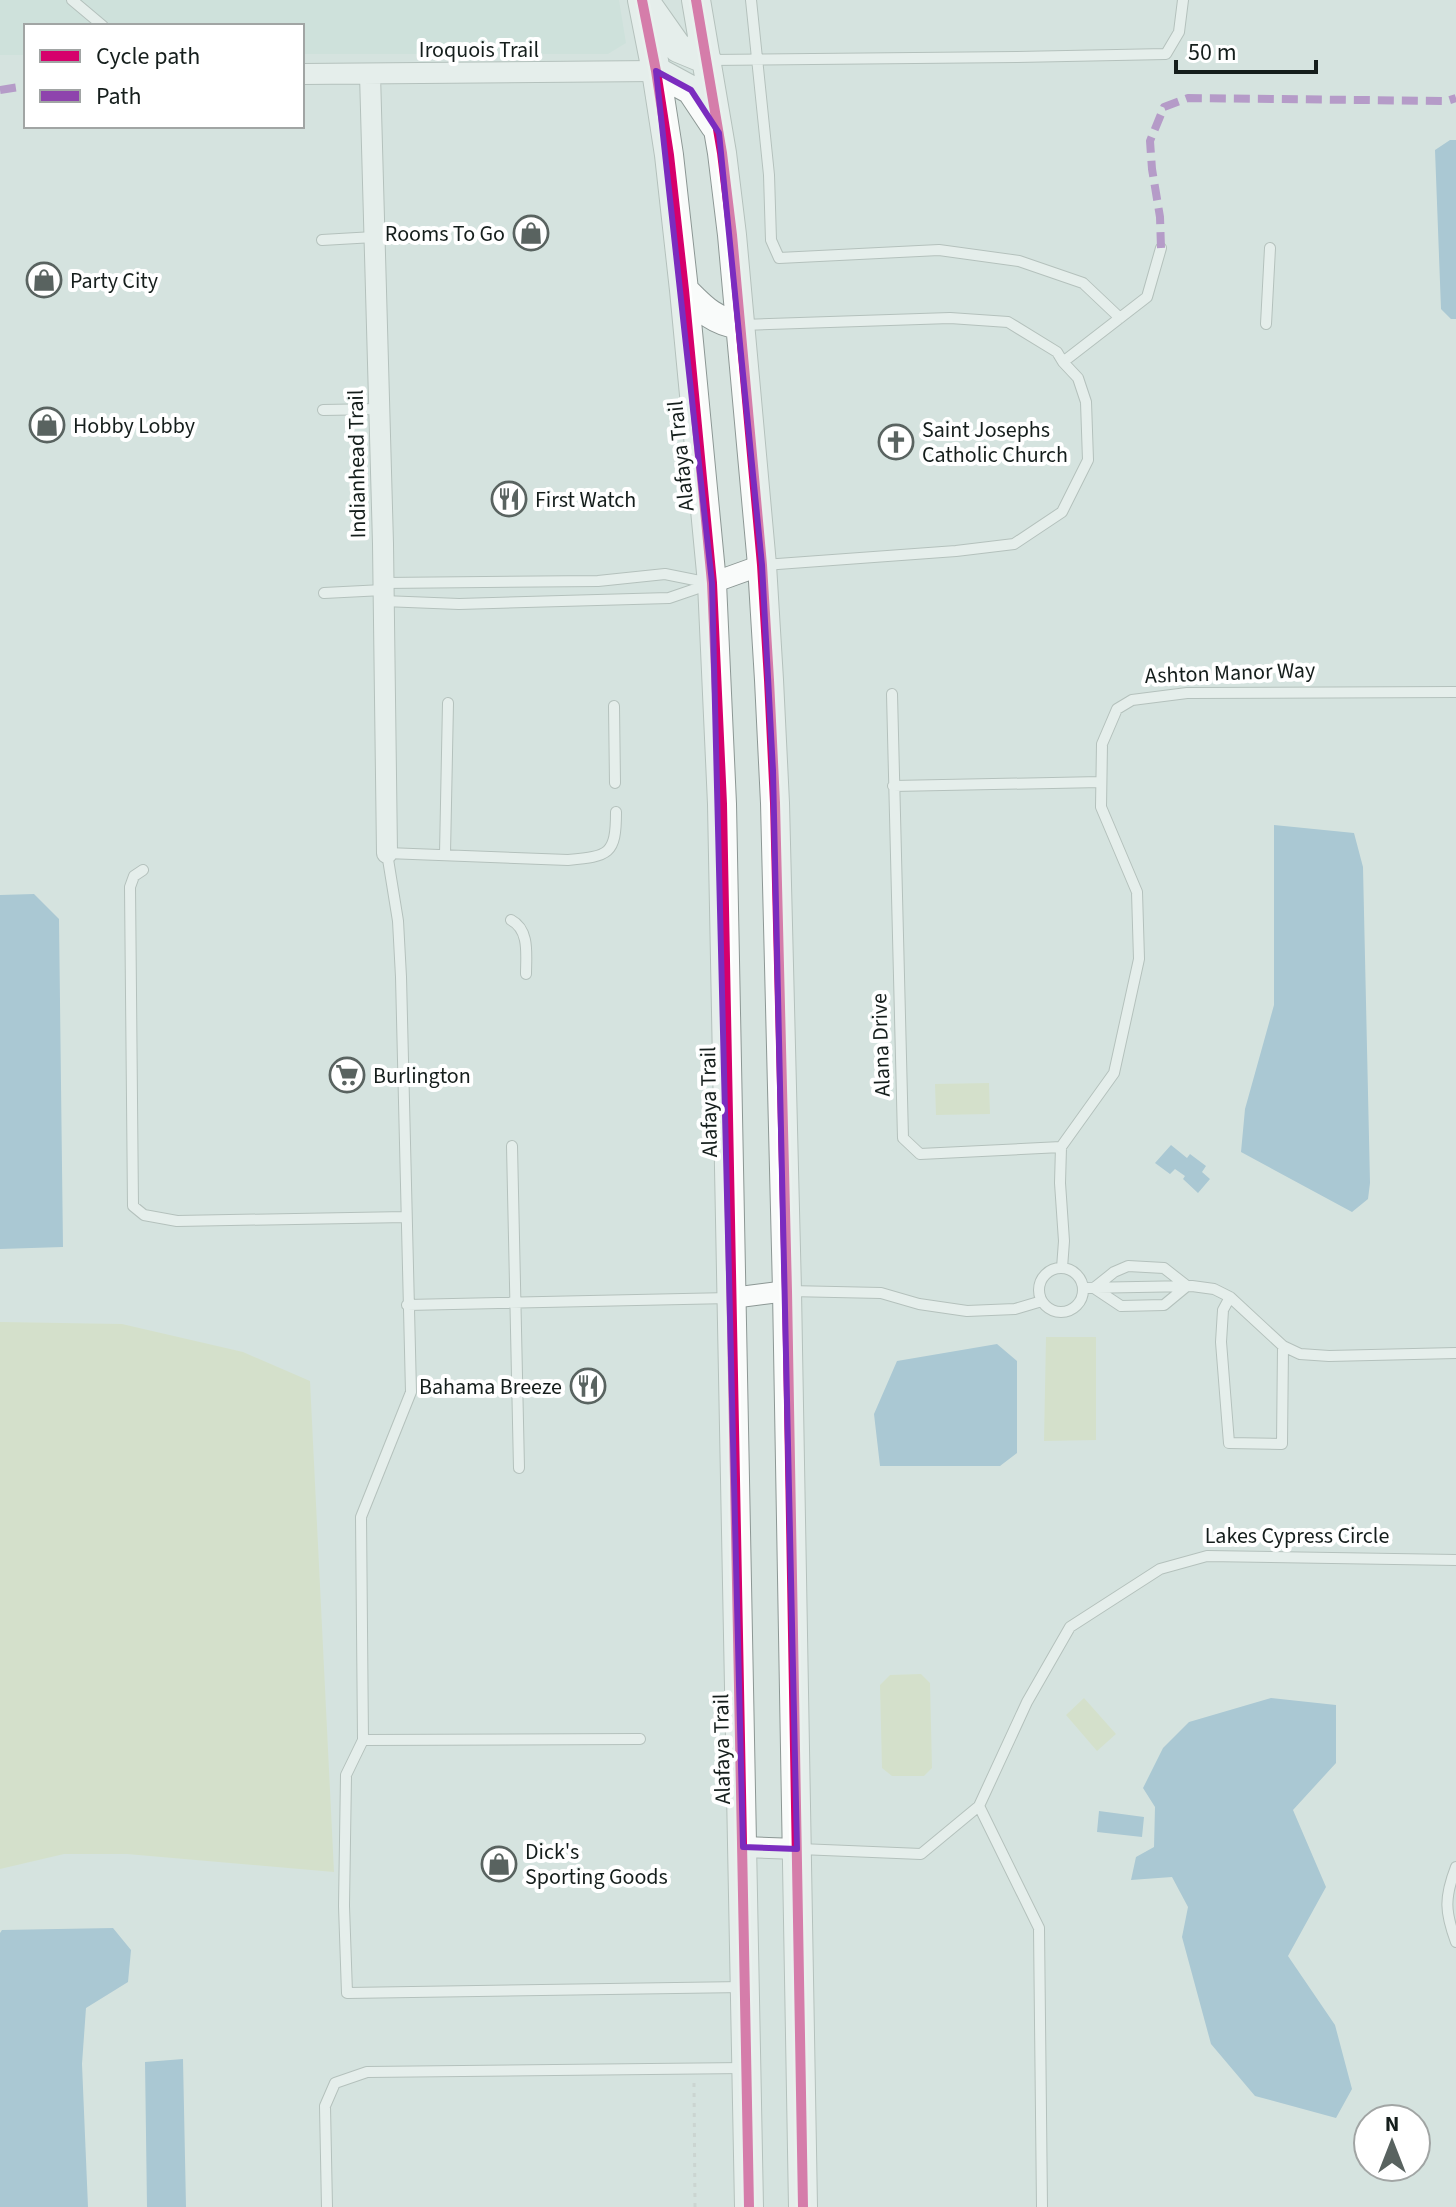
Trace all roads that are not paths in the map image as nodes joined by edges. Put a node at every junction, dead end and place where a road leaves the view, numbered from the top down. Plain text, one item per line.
1 (72, 0) edge
2 (643, 0) edge
3 (696, 0) edge
4 (751, 0) edge
5 (1183, 0) edge
6 (101, 24) edge
7 (757, 58) junction
8 (707, 60) junction
9 (656, 71) junction
10 (304, 74) edge
11 (370, 74) junction
12 (719, 133) junction
13 (374, 237) junction
14 (429, 238) dead end
15 (322, 240) dead end
16 (1161, 248) dead end
17 (1270, 248) dead end
18 (684, 290) junction
19 (1120, 318) junction
20 (1266, 324) dead end
21 (740, 325) junction
22 (1063, 362) junction
23 (379, 409) junction
24 (323, 410) dead end
25 (762, 565) junction
26 (712, 583) junction
27 (383, 591) junction
28 (324, 593) dead end
29 (1456, 692) edge
30 (892, 694) dead end
31 (448, 703) dead end
32 (614, 706) dead end
33 (1101, 782) junction
34 (615, 783) dead end
35 (893, 786) junction
36 (616, 812) dead end
37 (387, 853) junction
38 (445, 854) junction
39 (143, 870) dead end
40 (511, 920) dead end
41 (526, 974) dead end
42 (512, 1146) dead end
43 (1061, 1147) junction
44 (406, 1217) junction
45 (1062, 1268) junction
46 (1187, 1286) junction
47 (1089, 1288) junction
48 (787, 1291) junction
49 (1230, 1297) junction
50 (732, 1298) junction
51 (1042, 1301) junction
52 (516, 1303) junction
53 (407, 1305) junction
54 (1283, 1346) junction
55 (1456, 1353) edge
56 (519, 1468) dead end
57 (1456, 1560) edge
58 (640, 1739) dead end
59 (363, 1740) junction
60 (979, 1806) junction
61 (743, 1847) junction
62 (797, 1849) junction
63 (1456, 1867) edge
64 (1456, 1942) edge
65 (745, 1987) junction
66 (747, 2068) junction
67 (327, 2207) edge
68 (749, 2207) edge
69 (803, 2207) edge
70 (1042, 2207) edge

1 - 6 lane
2 - 8 main road
2 - 9 main road, Alafaya Trail
3 - 8 main road
4 - 7 lane
5 - 7 lane
7 - 8 lane
7 - 19 lane
8 - 12 main road
9 - 11 street, Iroquois Trail
9 - 12 main road
9 - 18 main road, Alafaya Trail
10 - 11 street, Iroquois Trail
11 - 13 street, Indianhead Trail
12 - 21 main road
13 - 14 lane
13 - 15 lane
13 - 23 street, Indianhead Trail
16 - 19 lane
17 - 20 lane
18 - 21 main road
18 - 26 main road, Alafaya Trail
19 - 22 lane
21 - 22 lane
21 - 25 main road
22 - 25 lane
23 - 24 lane
23 - 27 street, Indianhead Trail
25 - 26 street
25 - 48 main road
26 - 27 lane
26 - 27 lane
26 - 50 main road, Alafaya Trail
27 - 28 lane
27 - 37 street, Indianhead Trail
29 - 33 lane, Ashton Manor Way
30 - 35 lane, Alana Drive
31 - 38 lane
32 - 34 lane
33 - 35 lane
33 - 43 lane, Ashton Manor Way
35 - 43 lane, Alana Drive
36 - 38 lane
37 - 38 lane
37 - 44 lane
39 - 44 lane
40 - 41 lane
42 - 52 lane
43 - 45 lane
44 - 53 lane
45 - 47 lane
45 - 51 lane
46 - 47 lane
46 - 47 lane
46 - 47 lane
46 - 49 lane
47 - 51 lane
48 - 50 street
48 - 51 lane
48 - 62 main road
49 - 54 lane
49 - 54 lane
50 - 52 lane
50 - 61 main road, Alafaya Trail
52 - 53 lane
52 - 56 lane
53 - 59 lane
54 - 55 lane
57 - 60 lane, Lakes Cypress Circle
58 - 59 lane
59 - 65 lane
60 - 62 lane, Lakes Cypress Circle
60 - 70 lane
61 - 62 street, Lakes Cypress Circle
61 - 65 main road, Alafaya Trail
62 - 69 main road
63 - 64 lane
65 - 66 main road, Alafaya Trail
66 - 67 lane
66 - 68 main road, Alafaya Trail

